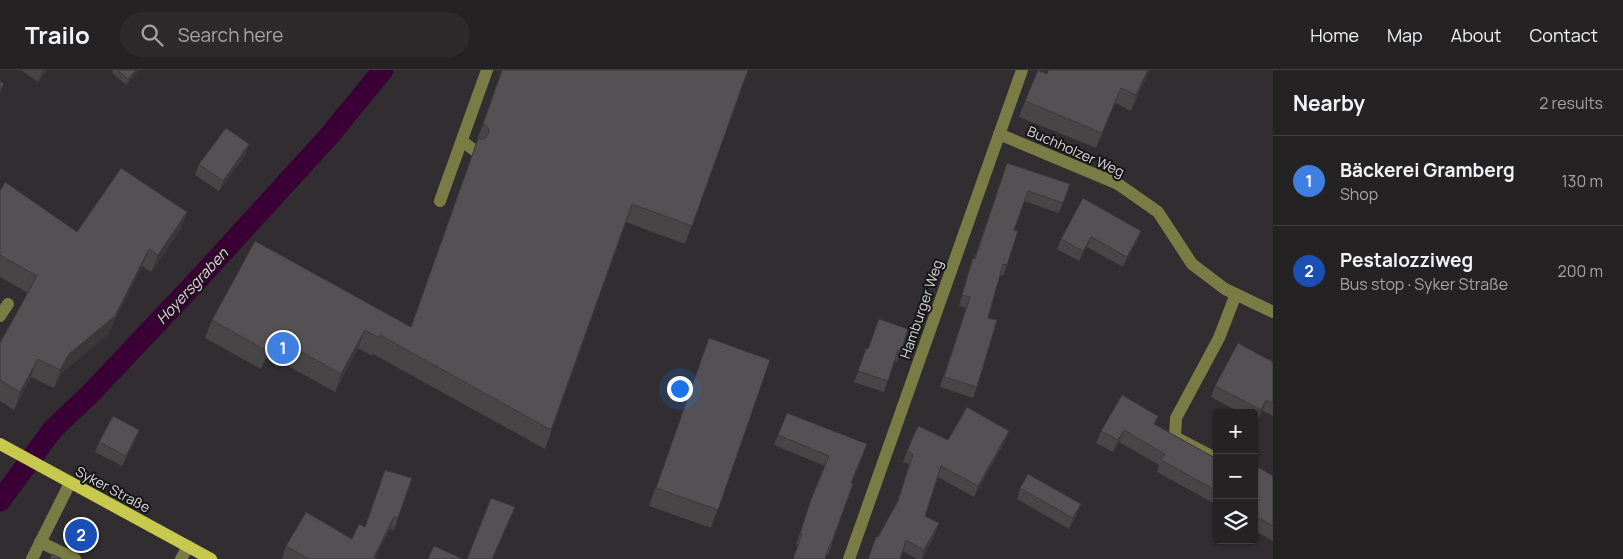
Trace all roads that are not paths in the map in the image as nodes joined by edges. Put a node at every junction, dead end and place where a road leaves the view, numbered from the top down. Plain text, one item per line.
1 (487, 70) edge
2 (1022, 70) edge
3 (999, 134) junction
4 (462, 141) junction
5 (474, 150) edge
6 (440, 201) dead end
7 (1236, 294) junction
8 (8, 304) dead end
9 (1273, 312) edge
10 (0, 316) edge
11 (0, 444) edge
12 (1213, 458) edge
13 (70, 482) junction
14 (40, 542) junction
15 (188, 546) junction
16 (32, 559) edge
17 (75, 559) edge
18 (181, 559) edge
19 (212, 559) edge
20 (849, 559) edge

1 - 4 street
2 - 3 street, Hamburger Weg
3 - 7 street, Buchholzer Weg
3 - 20 street, Hamburger Weg
4 - 5 street
4 - 6 street
7 - 9 street, Buchholzer Weg
7 - 12 street
8 - 10 street
11 - 13 main road, Syker Straße
13 - 14 street
13 - 15 main road, Syker Straße
14 - 16 street
14 - 17 street
15 - 18 street
15 - 19 main road, Syker Straße

